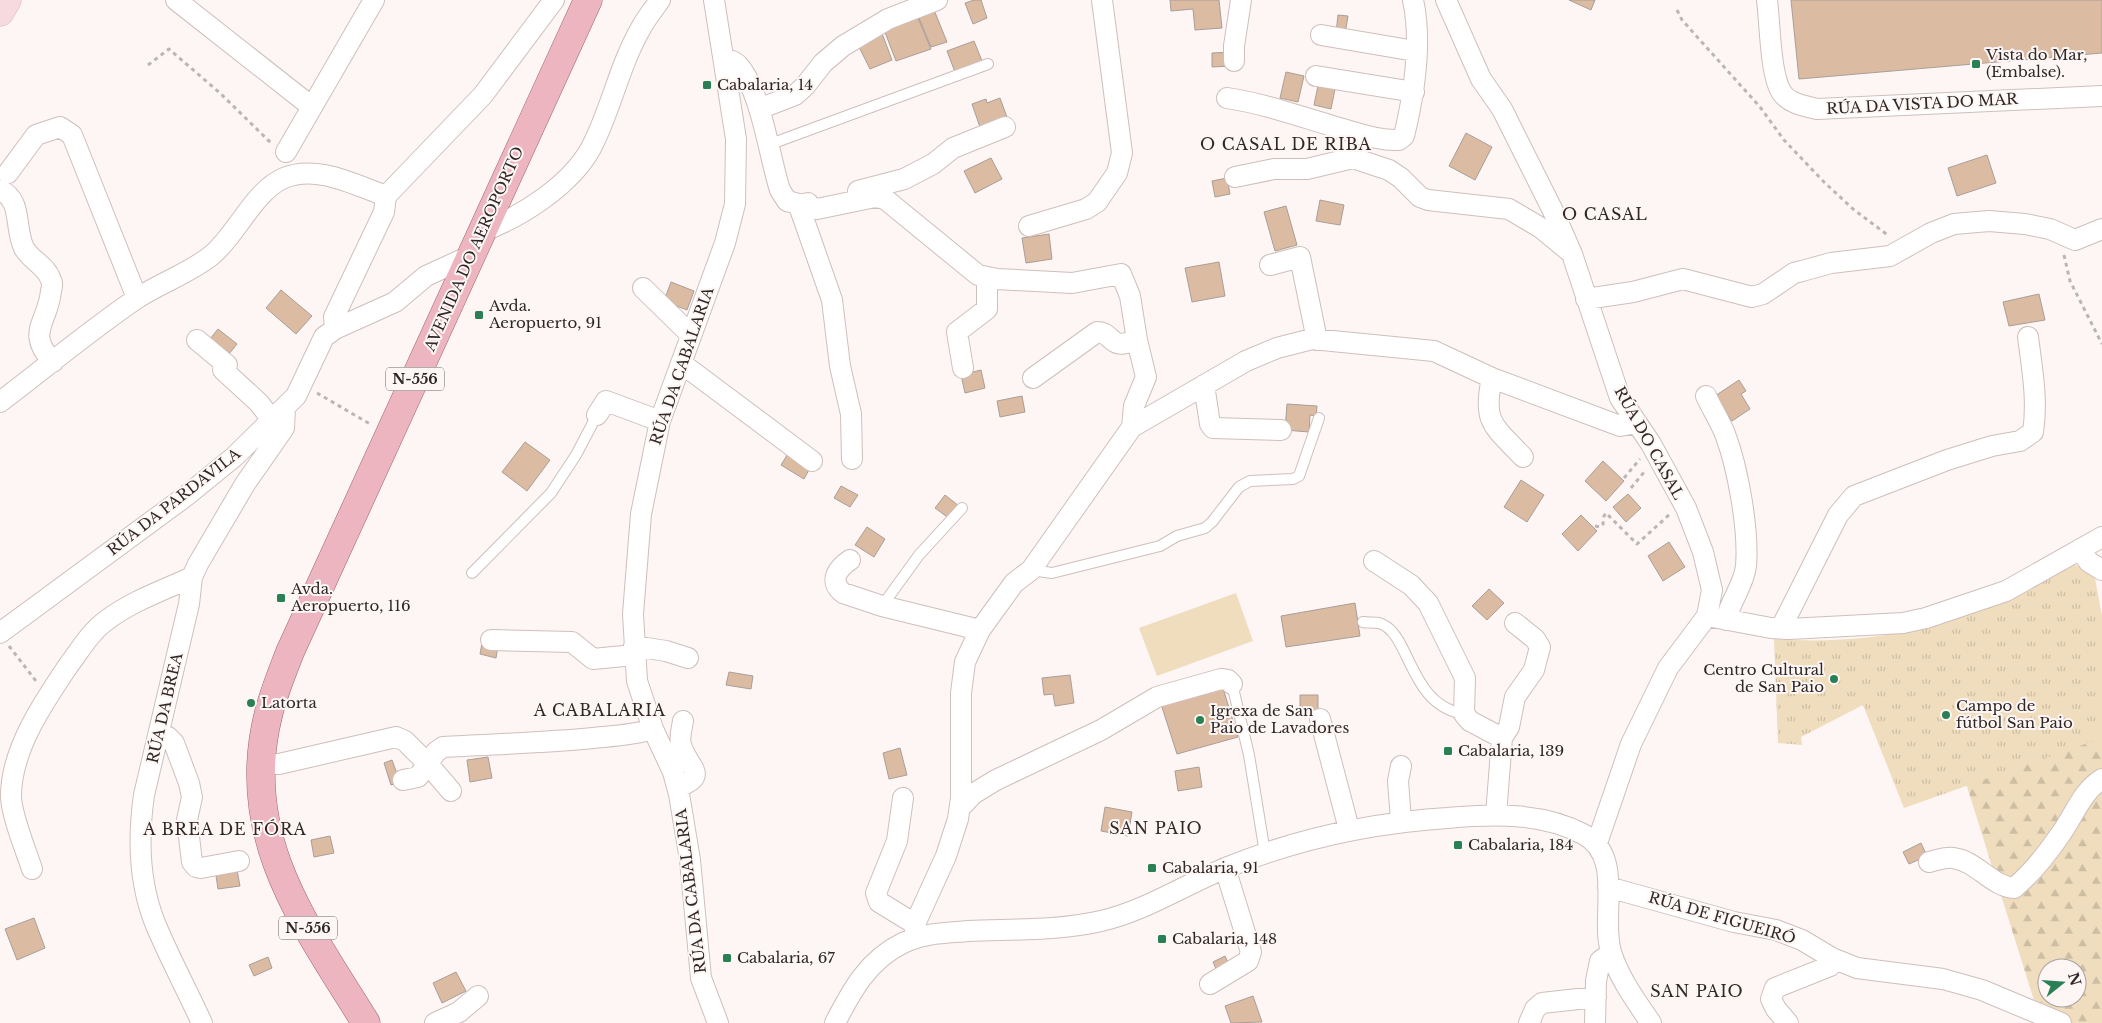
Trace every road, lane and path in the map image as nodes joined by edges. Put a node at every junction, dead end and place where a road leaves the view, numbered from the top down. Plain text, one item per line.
1 (8, 0) edge
2 (176, 0) edge
3 (374, 0) edge
4 (554, 0) edge
5 (588, 0) edge
6 (660, 0) edge
7 (714, 0) edge
8 (937, 0) edge
9 (1102, 0) edge
10 (1241, 0) edge
11 (1413, 0) edge
12 (1446, 0) edge
13 (1767, 0) edge
14 (1677, 10) dead end
15 (0, 12) edge
16 (1321, 35) dead end
17 (1415, 51) junction
18 (724, 58) junction
19 (1234, 61) dead end
20 (988, 64) dead end
21 (148, 65) dead end
22 (1316, 76) dead end
23 (1414, 92) junction
24 (2102, 96) edge
25 (1227, 98) dead end
26 (312, 107) junction
27 (759, 109) junction
28 (1006, 127) dead end
29 (768, 145) junction
30 (286, 152) joint
31 (1235, 177) dead end
32 (4, 181) edge
33 (386, 196) junction
34 (799, 206) junction
35 (1029, 226) dead end
36 (2102, 229) edge
37 (2065, 237) junction
38 (477, 243) junction
39 (1901, 250) junction
40 (1572, 254) junction
41 (1270, 265) dead end
42 (987, 276) junction
43 (642, 288) dead end
44 (137, 298) junction
45 (1586, 299) junction
46 (335, 329) junction
47 (691, 334) junction
48 (2028, 337) dead end
49 (197, 340) dead end
50 (1136, 340) junction
51 (1318, 340) junction
52 (2102, 344) edge
53 (53, 362) junction
54 (681, 363) junction
55 (962, 368) dead end
56 (1033, 378) dead end
57 (1492, 378) junction
58 (302, 384) junction
59 (1204, 385) junction
60 (1706, 396) dead end
61 (0, 402) edge
62 (278, 414) junction
63 (597, 415) joint
64 (1320, 418) dead end
65 (660, 421) junction
66 (1637, 423) junction
67 (1132, 427) junction
68 (378, 429) dead end
69 (1281, 430) dead end
70 (1645, 453) dead end
71 (1523, 457) dead end
72 (852, 459) dead end
73 (812, 460) dead end
74 (1647, 468) dead end
75 (1624, 478) dead end
76 (1631, 488) dead end
77 (962, 508) dead end
78 (1677, 508) dead end
79 (1595, 526) dead end
80 (2102, 537) edge
81 (2080, 549) junction
82 (850, 560) dead end
83 (1374, 561) dead end
84 (1031, 570) junction
85 (2102, 570) edge
86 (472, 573) dead end
87 (192, 577) junction
88 (882, 606) junction
89 (1717, 618) junction
90 (1363, 622) dead end
91 (1515, 623) dead end
92 (1782, 628) junction
93 (980, 630) junction
94 (3, 637) edge
95 (492, 640) dead end
96 (634, 651) junction
97 (688, 658) dead end
98 (1232, 684) joint
99 (48, 696) junction
100 (1464, 714) junction
101 (1320, 719) dead end
102 (683, 721) dead end
103 (653, 729) junction
104 (159, 734) junction
105 (1502, 738) junction
106 (261, 764) junction
107 (428, 764) junction
108 (1401, 766) dead end
109 (2102, 779) edge
110 (403, 780) dead end
111 (677, 787) junction
112 (452, 791) dead end
113 (903, 798) dead end
114 (960, 808) junction
115 (1496, 815) junction
116 (1401, 821) junction
117 (1349, 829) junction
118 (1597, 843) junction
119 (1265, 853) junction
120 (239, 861) dead end
121 (1929, 862) dead end
122 (1225, 868) junction
123 (32, 870) dead end
124 (1608, 887) junction
125 (915, 931) junction
126 (1611, 953) junction
127 (1832, 958) junction
128 (1210, 984) dead end
129 (478, 996) dead end
130 (1596, 997) junction
131 (202, 1023) edge
132 (366, 1023) edge
133 (435, 1023) edge
134 (718, 1023) edge
135 (835, 1023) edge
136 (1529, 1023) edge
137 (1596, 1023) edge
138 (1651, 1023) edge
139 (1788, 1023) edge
140 (2061, 1023) edge

1 - 15 main road
2 - 26 street
3 - 26 street
4 - 33 street
5 - 38 main road, AVENIDA DO AEROPORTO / N-556
6 - 38 street, RÚA DA PARDAVILA
7 - 18 street, RÚA DA CABALARIA
8 - 27 street
9 - 35 street
10 - 19 street
11 - 17 street
12 - 40 street, RÚA DO CASAL
13 - 24 street, RÚA DA VISTA DO MAR
14 - 39 path
16 - 17 street
17 - 23 street
18 - 27 street
18 - 47 street, RÚA DA CABALARIA
20 - 29 lane
21 - 30 path
22 - 23 street
23 - 25 street
26 - 30 street
27 - 29 street
28 - 34 street
29 - 34 street
31 - 40 street
32 - 44 street
32 - 53 street
33 - 44 street
33 - 46 street
34 - 42 street
34 - 72 street
36 - 37 street
37 - 39 street
37 - 52 path
38 - 46 street, RÚA DA PARDAVILA
38 - 106 main road, AVENIDA DO AEROPORTO / N-556
39 - 45 street
40 - 45 street, RÚA DO CASAL
41 - 51 street
42 - 50 street
42 - 55 street
43 - 47 street
44 - 53 street
45 - 66 street, RÚA DO CASAL
46 - 58 street, RÚA DA PARDAVILA
47 - 54 street, RÚA DA CABALARIA
48 - 92 street
49 - 62 street
50 - 56 street
50 - 67 street
51 - 57 street
51 - 59 street
53 - 61 street
54 - 65 street, RÚA DA CABALARIA
54 - 73 street
57 - 66 street
57 - 71 street
58 - 62 street, RÚA DA PARDAVILA
58 - 68 path
59 - 67 street
59 - 69 street
60 - 89 street
62 - 87 street, RÚA DA BREA
62 - 94 street, RÚA DA PARDAVILA
63 - 65 street
63 - 86 lane
64 - 84 lane
65 - 96 street, RÚA DA CABALARIA
66 - 89 street, RÚA DO CASAL
67 - 84 street
70 - 75 path
74 - 76 path
77 - 88 lane
78 - 79 path
80 - 81 street
81 - 85 street
81 - 92 street
82 - 88 street
83 - 100 street
84 - 93 street
87 - 99 street
87 - 104 street, RÚA DA BREA
88 - 93 street
89 - 92 street
89 - 118 street, RÚA DO CASAL
90 - 100 lane
91 - 105 street
93 - 114 street
94 - 99 path
95 - 96 street
96 - 97 street
96 - 103 street, RÚA DA CABALARIA
98 - 114 street
98 - 119 lane
99 - 123 street
100 - 105 street
101 - 117 street
102 - 111 street
103 - 107 street
103 - 111 street, RÚA DA CABALARIA
104 - 120 street
104 - 131 street, RÚA DA BREA
105 - 115 street
106 - 107 street
106 - 132 main road, AVENIDA DO AEROPORTO / N-556
107 - 110 street
107 - 112 street
108 - 116 street
109 - 121 street
111 - 134 street, RÚA DA CABALARIA
113 - 125 street
114 - 125 street
115 - 116 street
115 - 118 street
116 - 117 street
117 - 119 street
118 - 124 street
119 - 122 street
122 - 125 street
122 - 128 street
124 - 126 street
124 - 127 street, RÚA DE FIGUEIRÓ
125 - 135 street
126 - 130 street
126 - 138 street
127 - 139 street
127 - 140 street, RÚA DE FIGUEIRÓ
129 - 133 street
130 - 136 street
130 - 137 street

